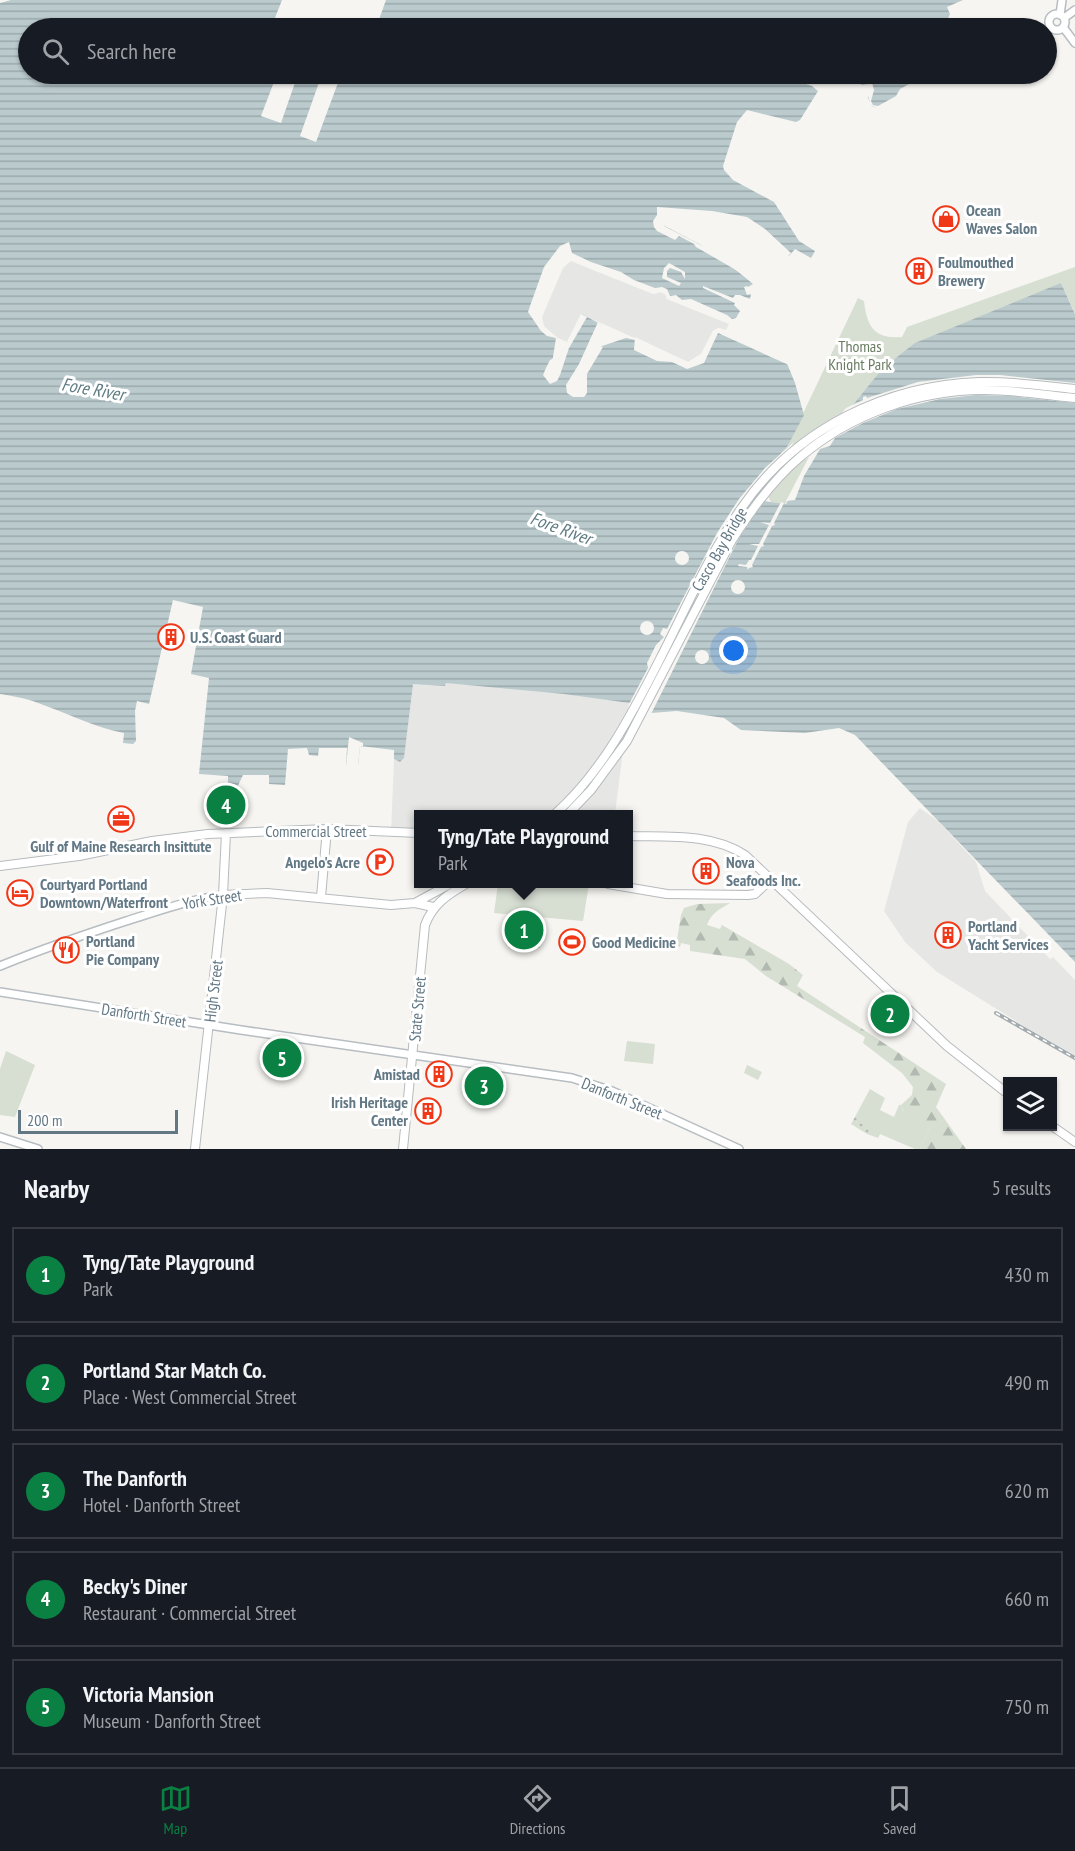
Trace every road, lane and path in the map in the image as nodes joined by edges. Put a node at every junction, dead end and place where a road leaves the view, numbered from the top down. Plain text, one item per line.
1 (1062, 0) edge
2 (1075, 10) edge
3 (1062, 16) junction
4 (1050, 18) edge
5 (1063, 27) junction
6 (1057, 30) edge
7 (1075, 43) edge
8 (1075, 389) edge
9 (1075, 398) edge
10 (581, 801) junction
11 (559, 810) edge
12 (572, 810) edge
13 (577, 810) edge
14 (327, 829) junction
15 (226, 833) junction
16 (414, 833) edge
17 (633, 836) edge
18 (0, 866) edge
19 (771, 879) junction
20 (448, 888) edge
21 (628, 888) edge
22 (223, 896) junction
23 (321, 897) junction
24 (416, 903) junction
25 (433, 907) junction
26 (424, 930) junction
27 (0, 966) edge
28 (0, 992) edge
29 (209, 1025) junction
30 (413, 1055) junction
31 (1003, 1090) edge
32 (1057, 1129) edge
33 (0, 1137) edge
34 (1075, 1143) edge
35 (38, 1149) edge
36 (195, 1149) edge
37 (403, 1149) edge
38 (739, 1149) edge

1 - 3 street
2 - 3 street
3 - 4 street
3 - 5 street
5 - 6 street
5 - 7 street
8 - 11 main road, Casco Bay Bridge
9 - 10 main road, Casco Bay Bridge
10 - 12 main road, Casco Bay Bridge
10 - 13 main road
14 - 15 main road, Commercial Street
14 - 16 main road, Commercial Street
14 - 23 main road
15 - 18 main road, Commercial Street
15 - 22 main road, High Street
17 - 19 main road
19 - 21 main road
19 - 31 main road
20 - 24 main road
20 - 25 main road
22 - 23 main road, York Street
22 - 27 street, York Street
22 - 29 main road, High Street
23 - 24 main road, York Street
24 - 25 main road, York Street
24 - 26 main road
25 - 26 main road, State Street
26 - 30 main road, State Street
28 - 29 street, Danforth Street
29 - 30 street, Danforth Street
29 - 36 main road, High Street
30 - 37 main road, State Street
30 - 38 street, Danforth Street
32 - 34 main road
33 - 35 street

